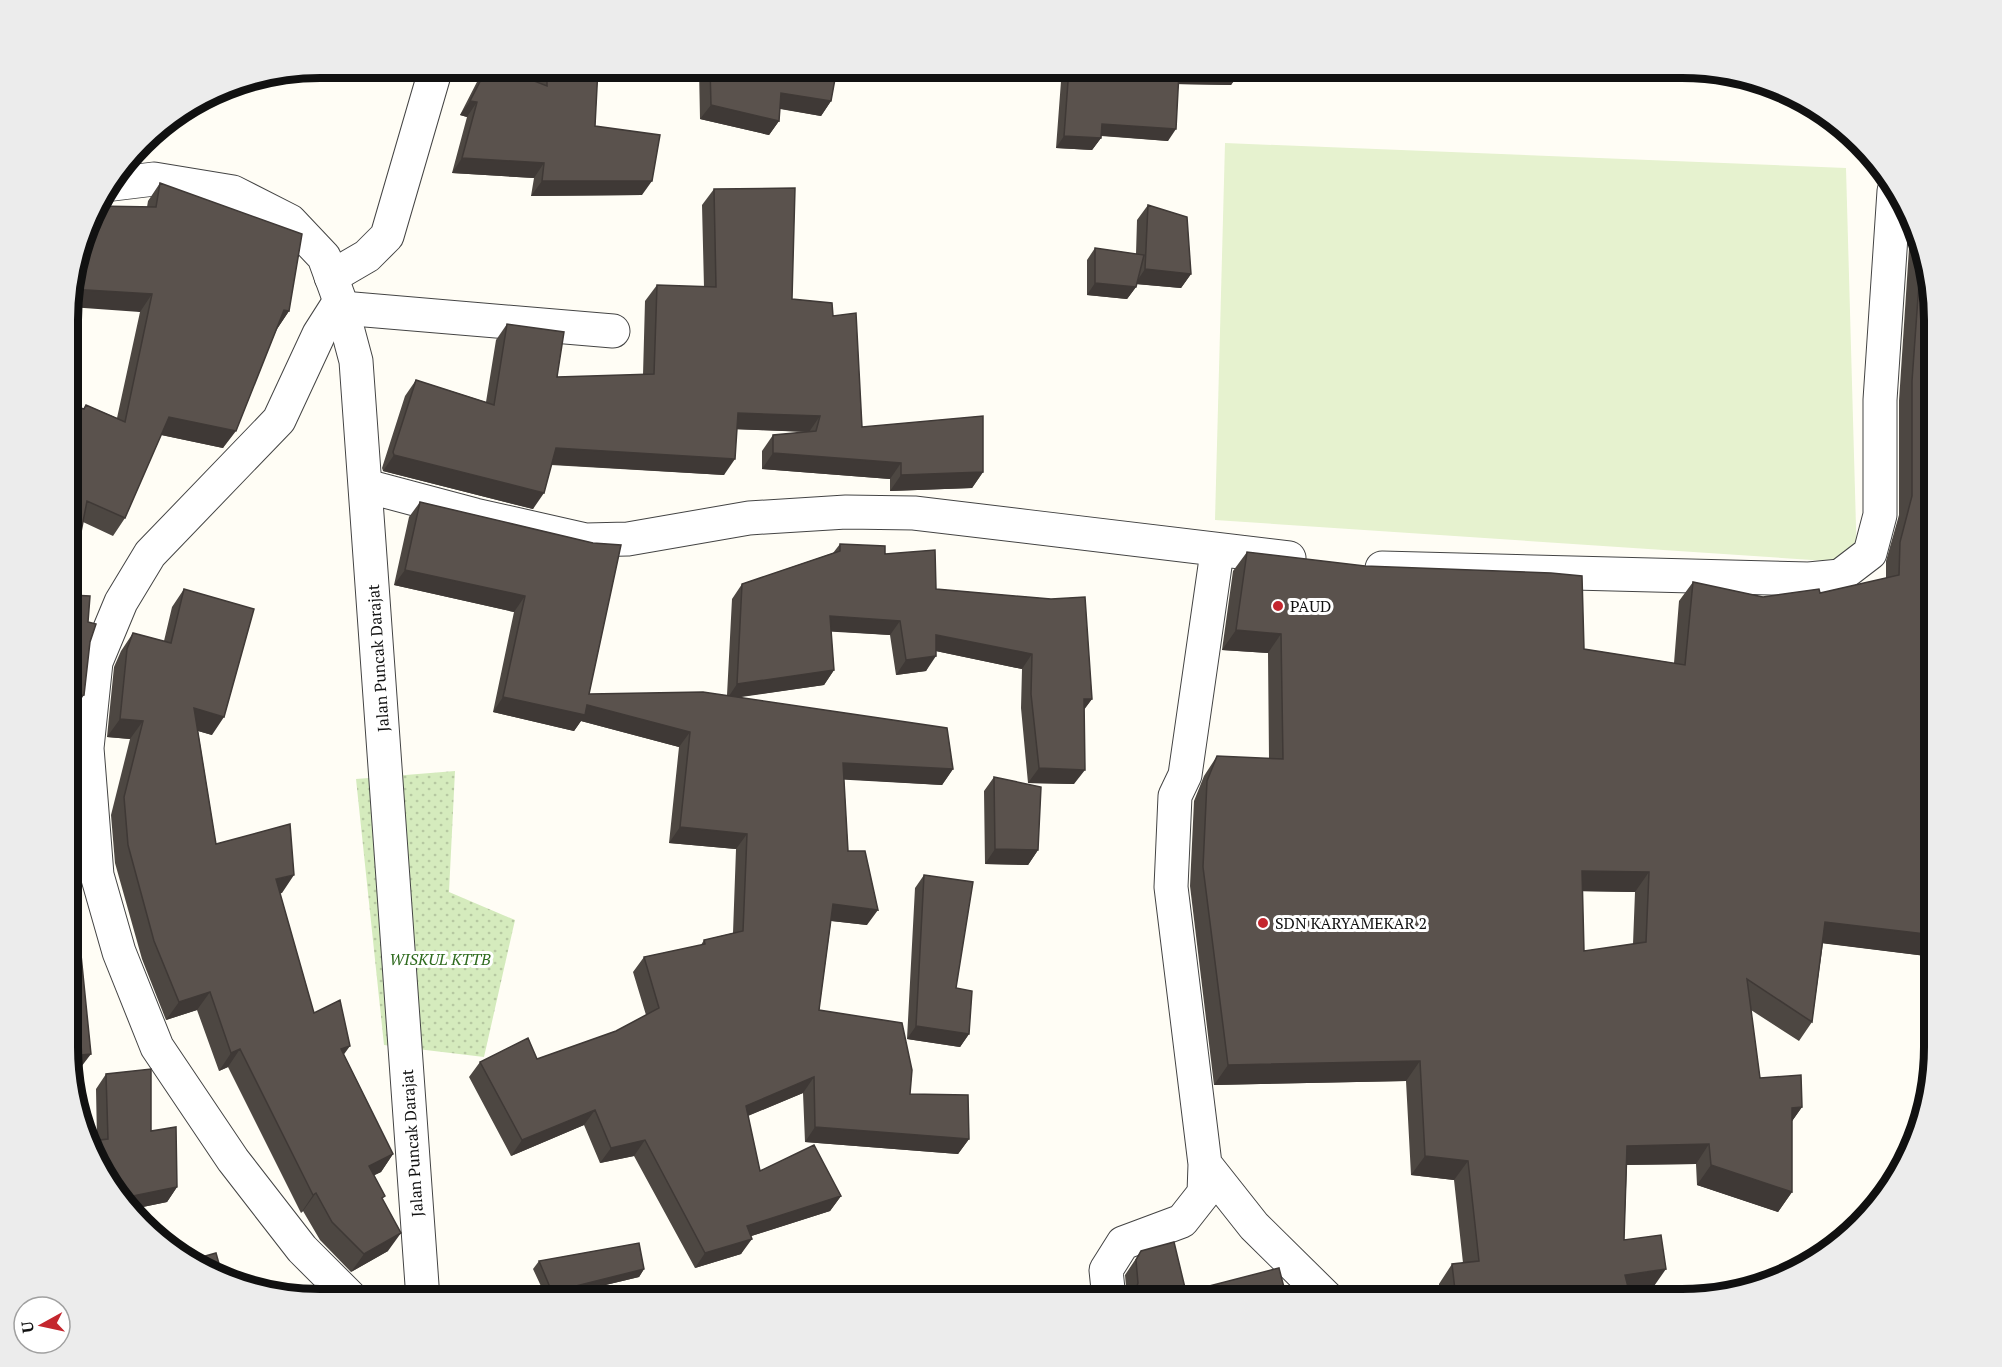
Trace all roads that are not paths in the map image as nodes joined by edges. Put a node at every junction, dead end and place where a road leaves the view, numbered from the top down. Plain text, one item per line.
1 (433, 78) edge
2 (122, 182) edge
3 (1893, 202) edge
4 (338, 295) junction
5 (613, 331) dead end
6 (366, 486) junction
7 (1217, 552) junction
8 (1205, 1164) junction
9 (342, 1289) edge
10 (422, 1289) edge
11 (1108, 1289) edge
12 (1318, 1289) edge

1 - 4 street
2 - 4 street, Jalan Puncak Darajat
3 - 7 street
4 - 5 street
4 - 6 street, Jalan Puncak Darajat
4 - 9 street
6 - 7 street
6 - 10 street, Jalan Puncak Darajat
7 - 8 street
8 - 11 street
8 - 12 street

